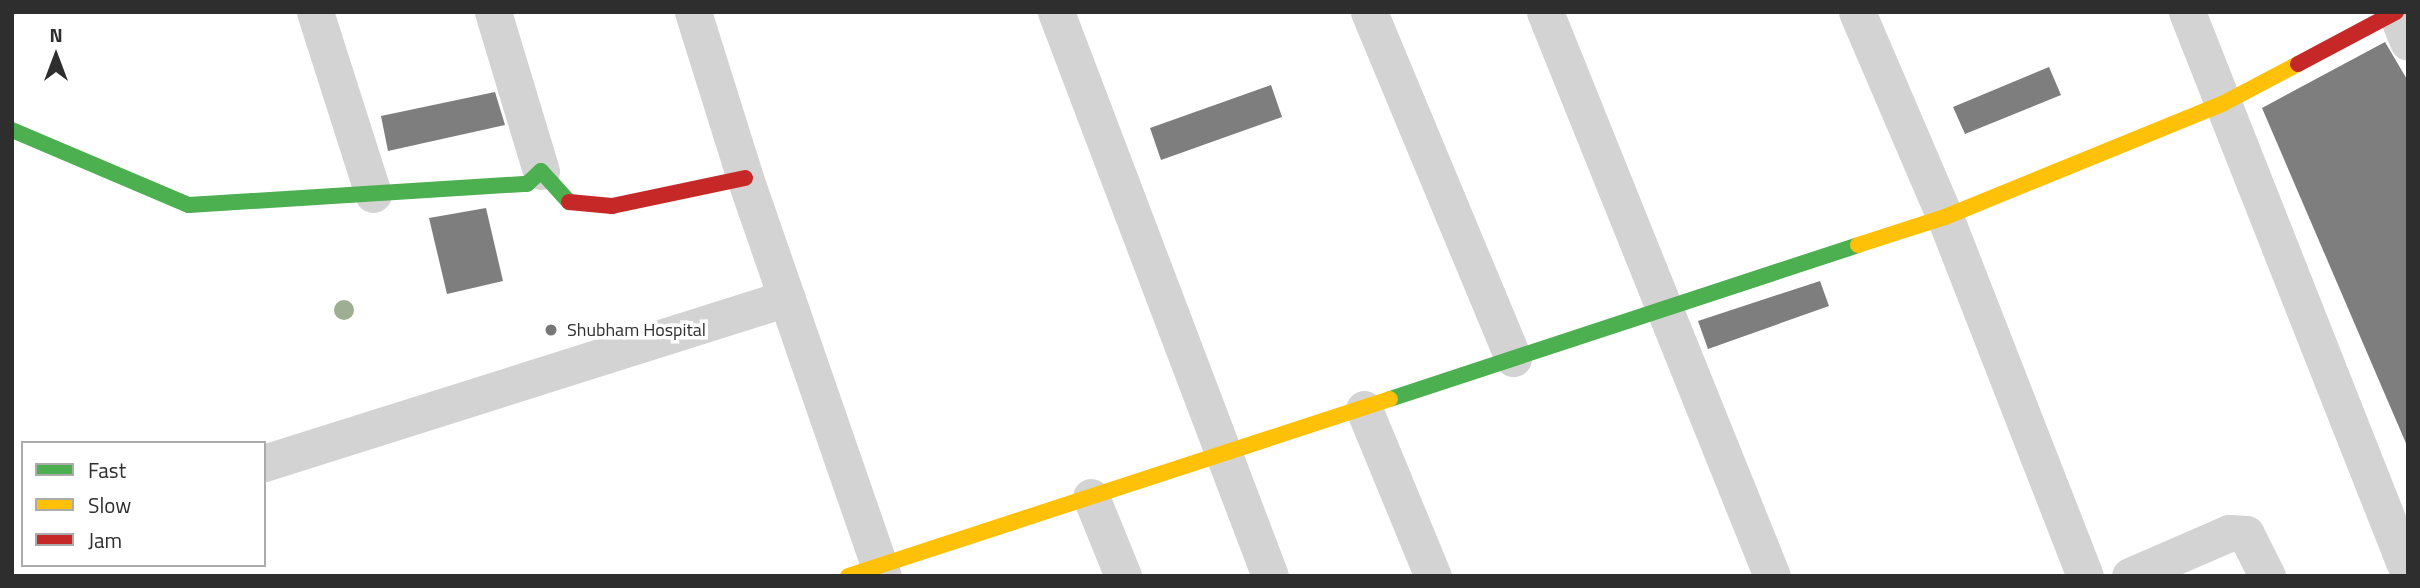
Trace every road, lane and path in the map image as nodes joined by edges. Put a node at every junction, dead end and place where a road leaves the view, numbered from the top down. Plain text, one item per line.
1 (315, 12) edge
2 (493, 12) edge
3 (693, 12) edge
4 (1056, 12) edge
5 (1369, 12) edge
6 (1545, 12) edge
7 (1857, 12) edge
8 (2187, 12) edge
9 (2396, 12) edge
10 (2408, 42) edge
11 (2221, 104) junction
12 (13, 125) edge
13 (541, 171) junction
14 (745, 178) junction
15 (373, 194) junction
16 (1945, 217) junction
17 (786, 298) junction
18 (1668, 311) junction
19 (1513, 358) junction
20 (1364, 410) junction
21 (1224, 454) junction
22 (266, 462) edge
23 (1091, 497) junction
24 (870, 572) edge
25 (2408, 572) edge
26 (1123, 576) edge
27 (1270, 576) edge
28 (1433, 576) edge
29 (1772, 576) edge
30 (2085, 576) edge
31 (2130, 576) edge
32 (2267, 576) edge

1 - 15 street
2 - 13 street
3 - 14 street
4 - 21 street
5 - 19 street
6 - 18 street
7 - 16 street
8 - 11 street
9 - 10 street
9 - 11 street
11 - 16 street
11 - 25 street
12 - 15 street
13 - 14 street
13 - 15 street
14 - 17 street
16 - 18 street
16 - 30 street
17 - 22 street
17 - 24 street
18 - 19 street
18 - 29 street
19 - 20 street
20 - 21 street
20 - 28 street
21 - 23 street
21 - 27 street
23 - 24 street
23 - 26 street
31 - 32 street

